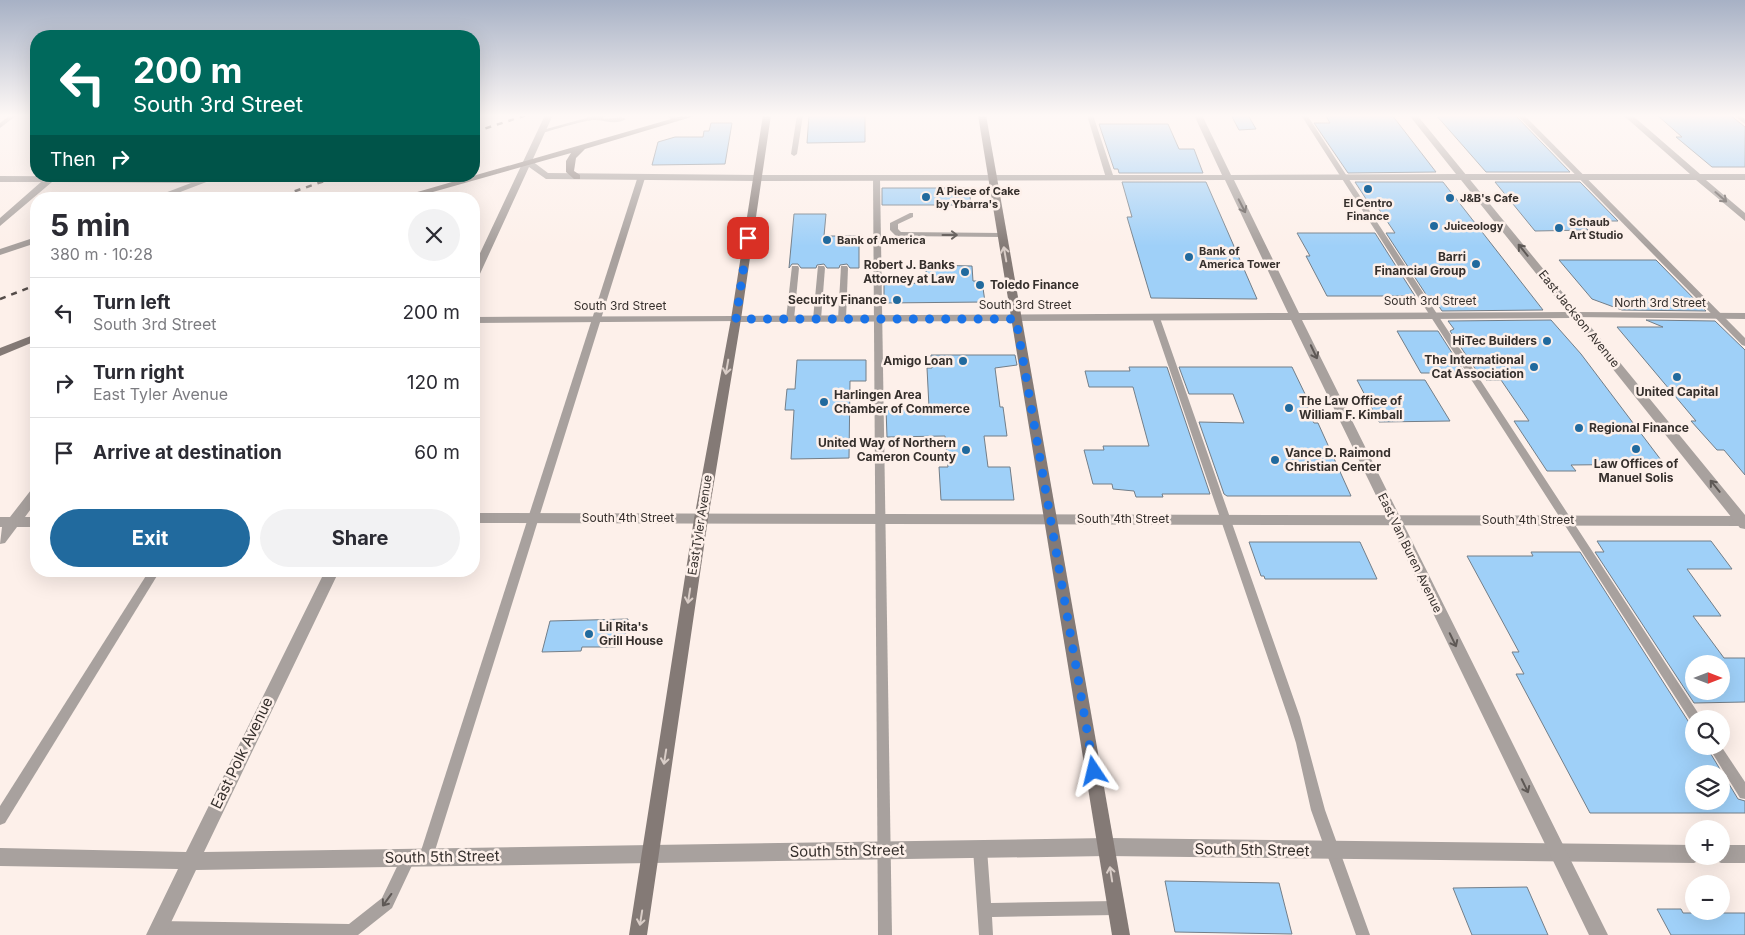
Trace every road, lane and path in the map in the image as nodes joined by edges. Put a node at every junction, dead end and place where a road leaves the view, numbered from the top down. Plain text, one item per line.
1 (530, 159) edge
2 (540, 159) edge
3 (571, 159) edge
4 (760, 159) edge
5 (989, 159) edge
6 (1104, 159) edge
7 (1219, 159) edge
8 (1332, 159) edge
9 (1448, 159) edge
10 (1563, 159) edge
11 (1677, 159) edge
12 (528, 162) junction
13 (480, 176) edge
14 (1463, 177) junction
15 (1581, 177) junction
16 (1698, 177) junction
17 (1745, 177) edge
18 (30, 178) edge
19 (577, 178) junction
20 (641, 178) junction
21 (757, 178) junction
22 (876, 178) junction
23 (992, 178) junction
24 (1110, 178) junction
25 (1228, 178) junction
26 (1344, 178) junction
27 (0, 179) edge
28 (46, 182) edge
29 (200, 182) edge
30 (458, 182) edge
31 (35, 192) edge
32 (173, 192) edge
33 (423, 192) edge
34 (30, 197) edge
35 (910, 215) dead end
36 (1745, 218) edge
37 (0, 223) edge
38 (1002, 236) junction
39 (30, 242) edge
40 (0, 252) edge
41 (480, 263) edge
42 (795, 268) dead end
43 (821, 268) dead end
44 (844, 268) dead end
45 (1434, 315) junction
46 (1576, 315) junction
47 (1297, 316) junction
48 (1718, 316) junction
49 (1745, 316) edge
50 (1156, 318) junction
51 (596, 319) junction
52 (736, 319) junction
53 (790, 319) junction
54 (817, 319) junction
55 (842, 319) junction
56 (877, 319) junction
57 (1016, 319) junction
58 (480, 320) edge
59 (30, 340) edge
60 (1745, 343) edge
61 (0, 352) edge
62 (30, 502) edge
63 (480, 518) edge
64 (534, 518) junction
65 (701, 519) junction
66 (879, 519) junction
67 (1050, 519) junction
68 (1224, 519) junction
69 (1392, 519) junction
70 (1567, 520) junction
71 (0, 522) edge
72 (14, 522) junction
73 (30, 522) edge
74 (1744, 522) edge
75 (0, 539) edge
76 (151, 577) edge
77 (329, 577) edge
78 (1690, 710) edge
79 (1720, 755) edge
80 (1745, 793) edge
81 (0, 818) edge
82 (1107, 847) junction
83 (980, 849) junction
84 (885, 851) junction
85 (1331, 851) junction
86 (650, 854) junction
87 (1558, 854) junction
88 (1685, 854) edge
89 (1730, 854) edge
90 (1745, 854) edge
91 (0, 857) edge
92 (418, 858) junction
93 (189, 861) junction
94 (1116, 908) junction
95 (984, 910) junction
96 (157, 931) edge
97 (350, 933) edge
98 (638, 935) edge
99 (886, 935) edge
100 (986, 935) edge
101 (1121, 935) edge
102 (1362, 935) edge
103 (1599, 935) edge

1 - 12 street
2 - 12 main road
3 - 19 main road
4 - 21 main road, East Tyler Avenue
5 - 23 main road
6 - 24 lane
7 - 25 street, East Van Buren Avenue
8 - 26 lane
9 - 14 street, East Jackson Avenue
10 - 15 lane
11 - 16 street
12 - 13 main road
12 - 19 street
12 - 41 street
14 - 15 street
14 - 26 street
46 -> 14 street, East Jackson Avenue
15 - 16 street
15 - 48 lane
16 - 17 street
16 -> 36 street
18 - 27 street
19 - 20 street
20 - 21 street
20 - 51 lane
21 - 22 street
21 - 52 main road, East Tyler Avenue
22 - 23 street
22 - 56 lane
23 - 24 street
23 - 38 main road
24 - 25 street
25 - 26 street
25 -> 47 street, East Van Buren Avenue
26 - 45 lane
28 - 31 street
29 - 32 street
30 - 33 main road
34 - 37 street
35 -> 38 lane
57 -> 38 main road
39 - 40 street
42 - 53 lane
43 - 54 lane
44 - 55 lane
45 - 46 street, South 3rd Street
45 - 47 street, South 3rd Street
45 - 70 lane
46 - 48 street, North 3rd Street
74 -> 46 street, East Jackson Avenue
47 - 50 street, South 3rd Street
47 -> 69 street, East Van Buren Avenue
48 - 49 street, North 3rd Street
48 - 60 lane
50 - 57 street, South 3rd Street
50 - 68 lane
51 - 52 street, South 3rd Street
51 - 58 street, South 3rd Street
51 - 64 lane
52 - 53 street, South 3rd Street
52 -> 65 main road, East Tyler Avenue
53 - 54 street, South 3rd Street
54 - 55 street, South 3rd Street
55 - 56 street, South 3rd Street
56 - 57 street, South 3rd Street
56 - 66 lane
57 - 67 main road
59 - 61 main road
62 - 72 street
63 - 64 street, South 4th Street
64 - 65 street, South 4th Street
64 - 92 lane
65 - 66 street, South 4th Street
65 -> 86 main road, East Tyler Avenue
66 - 67 street, South 4th Street
66 - 84 lane
67 - 68 street, South 4th Street
67 - 82 main road
68 - 69 street, South 4th Street
68 - 85 lane
69 - 70 street, South 4th Street
69 -> 87 street, East Van Buren Avenue
70 - 74 street, South 4th Street
70 - 78 lane
71 - 72 street
72 - 73 street
72 - 75 street
76 - 81 lane
77 - 93 street, East Polk Avenue
79 - 80 lane
82 - 83 street, South 5th Street
82 - 85 street, South 5th Street
94 -> 82 main road
83 - 84 street, South 5th Street
83 - 95 lane
84 - 86 street, South 5th Street
84 - 99 lane
85 - 87 street, South 5th Street
85 - 102 lane
86 - 92 street, South 5th Street
86 -> 98 main road, East Tyler Avenue
87 - 88 street, South 5th Street
87 - 103 street, East Van Buren Avenue
89 - 90 street
91 - 93 street, South 5th Street
92 - 93 street, South 5th Street
92 -> 97 lane
93 - 96 street, East Polk Avenue
94 - 95 lane
94 - 101 main road
95 - 100 lane
96 - 97 lane

